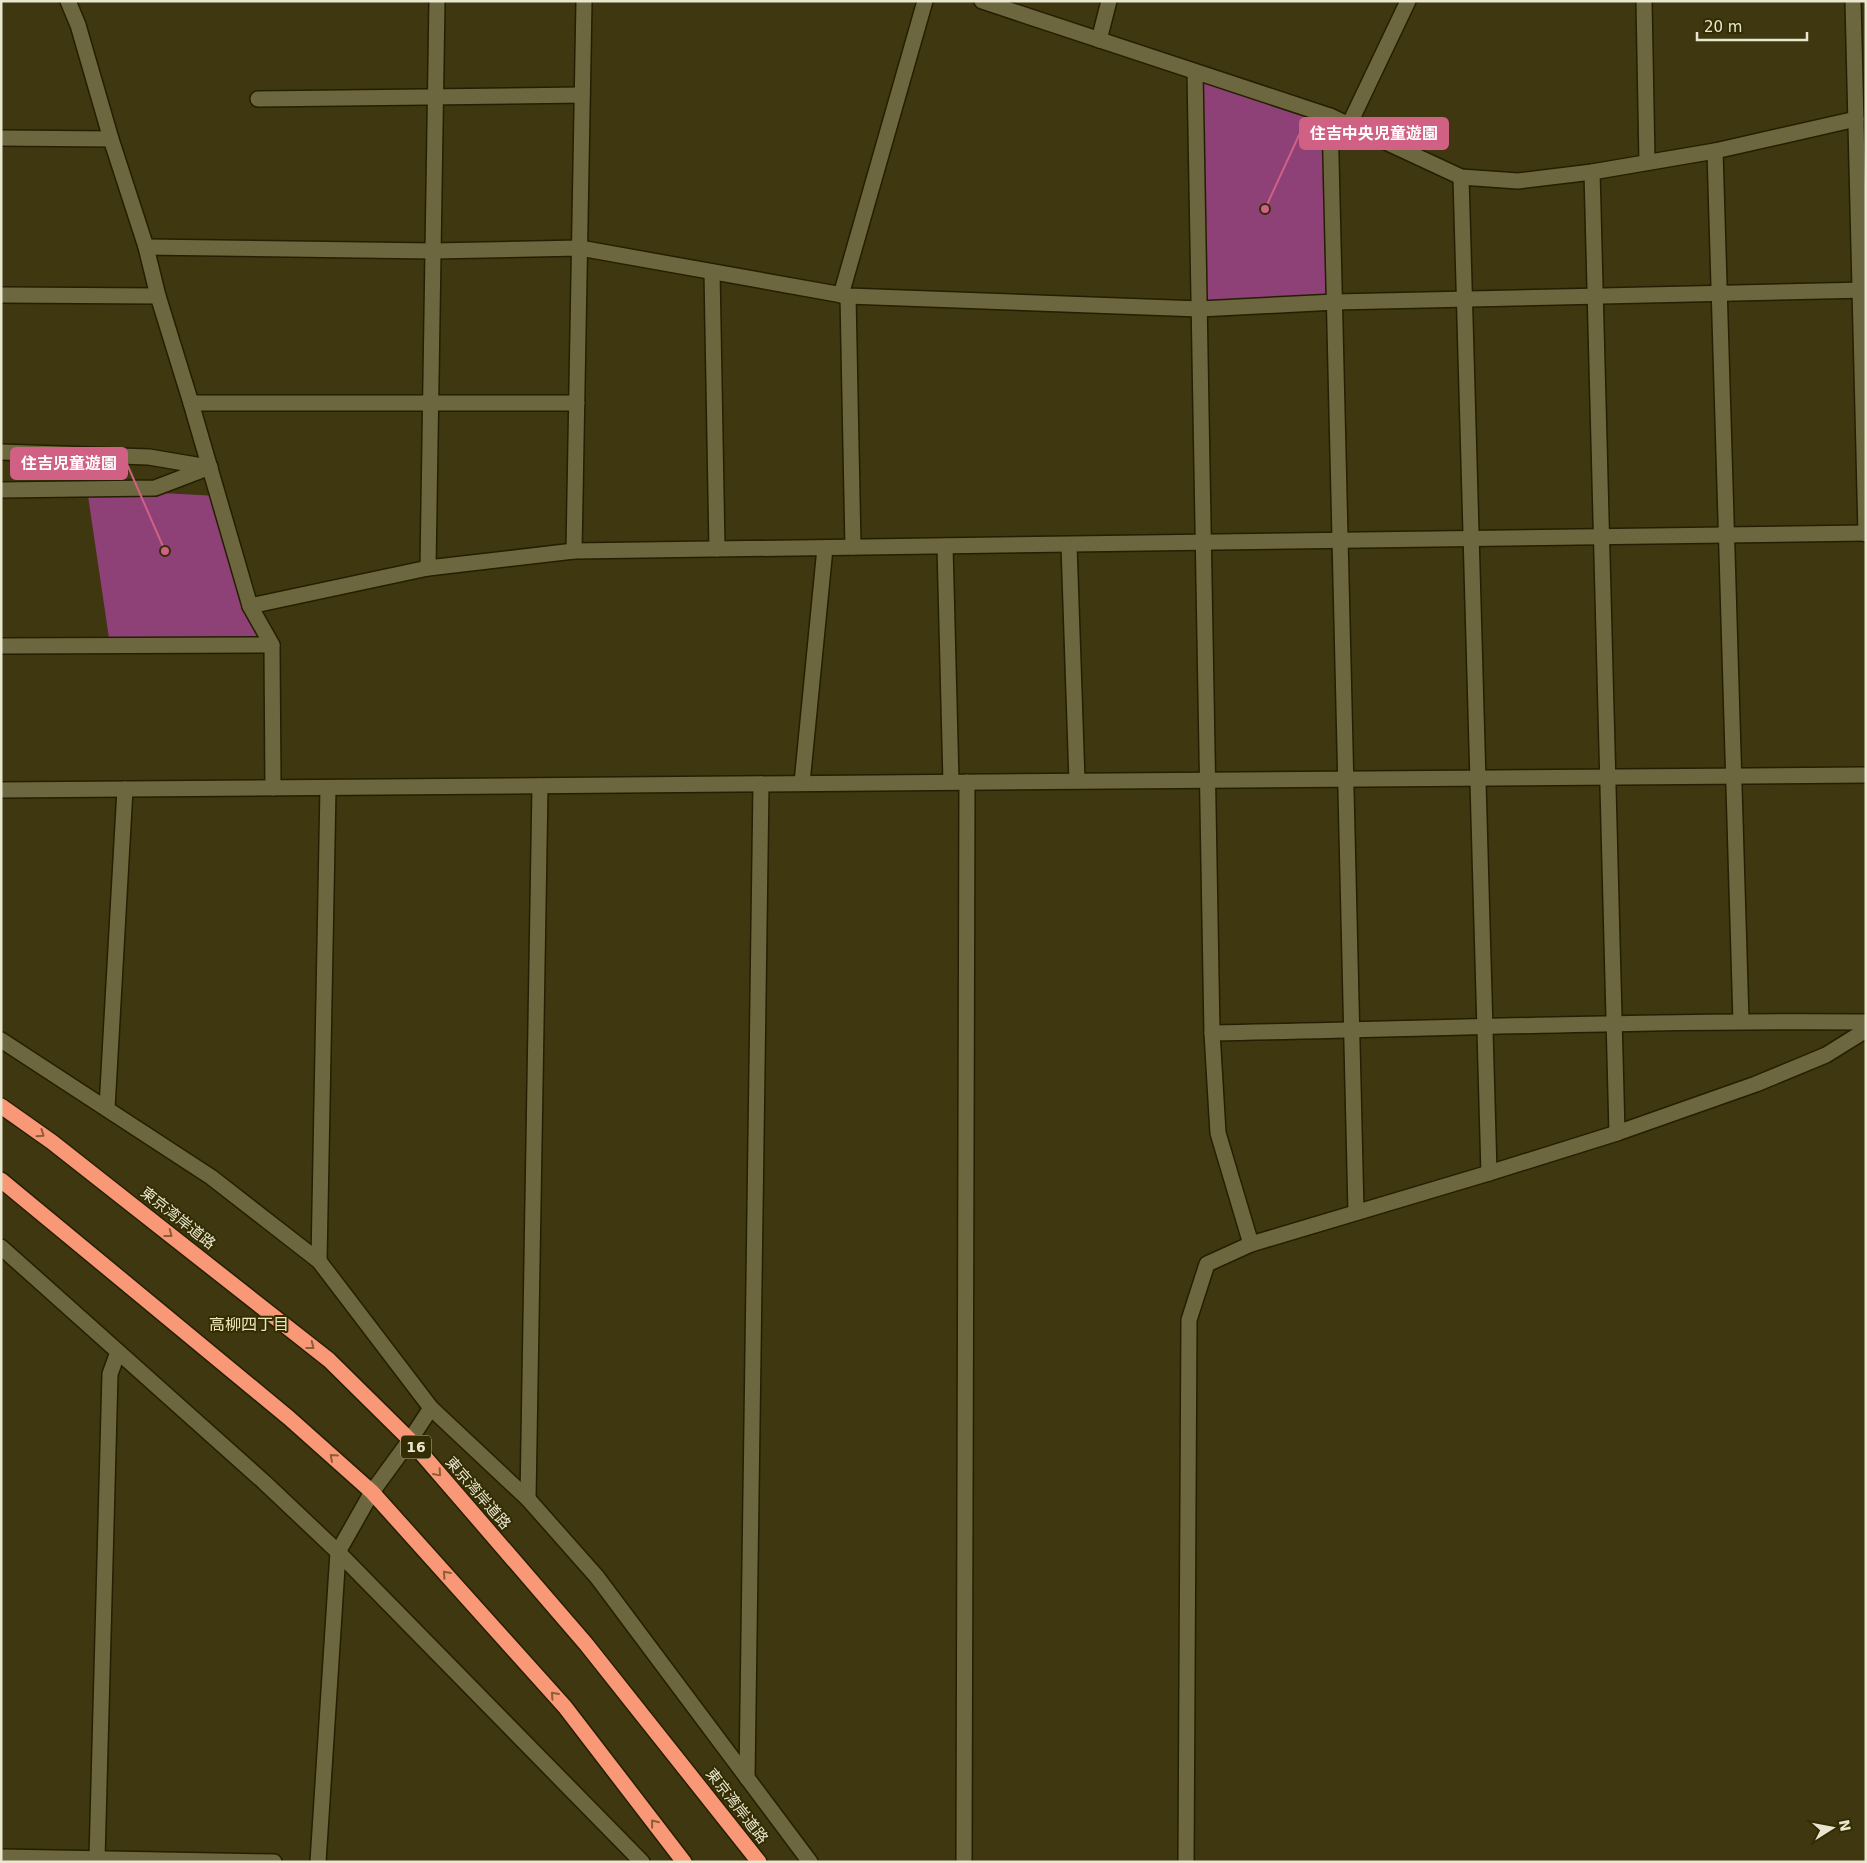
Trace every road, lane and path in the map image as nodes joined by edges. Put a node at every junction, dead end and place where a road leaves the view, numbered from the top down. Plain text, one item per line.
1 (68, 1) edge
2 (437, 1) edge
3 (584, 1) edge
4 (925, 1) edge
5 (982, 1) edge
6 (1109, 1) edge
7 (1408, 1) edge
8 (1644, 1) edge
9 (1853, 1) edge
10 (1099, 40) junction
11 (1195, 72) junction
12 (582, 95) junction
13 (435, 96) junction
14 (258, 99) dead end
15 (1330, 116) junction
16 (1856, 119) junction
17 (1349, 124) junction
18 (1, 138) edge
19 (110, 139) junction
20 (1861, 149) edge
21 (1714, 151) junction
22 (1647, 162) junction
23 (1592, 172) junction
24 (1461, 177) junction
25 (146, 247) junction
26 (580, 248) junction
27 (433, 252) junction
28 (712, 272) junction
29 (1863, 290) edge
30 (1719, 294) junction
31 (1, 295) edge
32 (844, 295) junction
33 (1595, 295) junction
34 (158, 296) junction
35 (1464, 300) junction
36 (1335, 302) junction
37 (1200, 309) junction
38 (191, 403) junction
39 (430, 404) junction
40 (577, 404) junction
41 (1, 452) edge
42 (210, 467) junction
43 (1, 490) edge
44 (1866, 534) edge
45 (1727, 536) junction
46 (1602, 537) junction
47 (1471, 539) junction
48 (1340, 541) junction
49 (1203, 543) junction
50 (1069, 545) junction
51 (945, 546) junction
52 (853, 547) junction
53 (825, 548) junction
54 (717, 549) junction
55 (574, 551) junction
56 (428, 568) junction
57 (250, 606) junction
58 (272, 645) junction
59 (1, 646) edge
60 (1866, 775) edge
61 (1733, 776) junction
62 (1608, 777) junction
63 (1477, 778) junction
64 (1346, 779) junction
65 (1208, 780) junction
66 (1077, 781) junction
67 (951, 782) junction
68 (967, 782) junction
69 (802, 783) junction
70 (761, 784) junction
71 (540, 786) junction
72 (273, 788) junction
73 (328, 788) junction
74 (125, 789) junction
75 (1, 790) edge
76 (1741, 1021) junction
77 (1866, 1022) edge
78 (1614, 1023) junction
79 (1484, 1026) junction
80 (1352, 1030) junction
81 (1866, 1030) edge
82 (1212, 1033) junction
83 (1, 1040) edge
84 (1, 1106) edge
85 (107, 1108) junction
86 (1617, 1133) junction
87 (1489, 1173) junction
88 (1, 1180) edge
89 (1356, 1212) junction
90 (1250, 1244) junction
91 (1, 1247) edge
92 (319, 1261) junction
93 (118, 1352) junction
94 (431, 1408) junction
95 (410, 1440) junction
96 (372, 1492) junction
97 (528, 1499) junction
98 (338, 1552) junction
99 (747, 1778) junction
100 (1, 1857) edge
101 (97, 1859) junction
102 (274, 1862) edge
103 (318, 1862) edge
104 (642, 1862) edge
105 (684, 1862) edge
106 (759, 1862) edge
107 (810, 1862) edge
108 (964, 1862) edge
109 (1186, 1862) edge

1 - 19 street
2 - 13 street
3 - 12 street
4 - 32 street
5 - 10 street
6 - 10 street
7 - 17 street
8 - 22 street
9 - 16 street
10 - 11 street
11 - 15 street
11 - 37 street
12 - 13 street
12 - 26 street
13 - 14 street
13 - 27 street
15 - 17 street
15 - 36 street
16 - 20 street
16 - 21 street
17 - 24 street
18 - 19 street
19 - 25 street
20 - 29 street
21 - 22 street
21 - 30 street
22 - 23 street
23 - 24 street
23 - 33 street
24 - 35 street
25 - 27 street
25 - 34 street
26 - 27 street
26 - 28 street
26 - 40 street
27 - 39 street
28 - 32 street
28 - 54 street
29 - 30 street
29 - 44 street
30 - 33 street
30 - 45 street
31 - 34 street
32 - 37 street
32 - 52 street
33 - 35 street
33 - 46 street
34 - 38 street
35 - 36 street
35 - 47 street
36 - 37 street
36 - 48 street
37 - 49 street
38 - 39 street
38 - 42 street
39 - 40 street
39 - 56 street
40 - 55 street
41 - 42 street
42 - 43 street
42 - 57 street
44 - 45 street
45 - 46 street
45 - 61 street
46 - 47 street
46 - 62 street
47 - 48 street
47 - 63 street
48 - 49 street
48 - 64 street
49 - 50 street
49 - 65 street
50 - 51 street
50 - 66 street
51 - 52 street
51 - 67 street
52 - 53 street
53 - 54 street
53 - 69 street
54 - 55 street
55 - 56 street
56 - 57 street
57 - 58 street
58 - 59 street
58 - 72 street
60 - 61 street
61 - 62 street
61 - 76 street
62 - 63 street
62 - 78 street
63 - 64 street
63 - 79 street
64 - 65 street
64 - 80 street
65 - 66 street
65 - 82 street
66 - 68 street
67 - 68 street
67 - 69 street
68 - 108 street
69 - 70 street
70 - 71 street
70 - 99 street
71 - 73 street
71 - 97 street
72 - 73 street
72 - 74 street
73 - 92 street
74 - 75 street
74 - 85 street
76 - 77 street
76 - 78 street
78 - 79 street
78 - 86 street
79 - 80 street
79 - 87 street
80 - 82 street
80 - 89 street
81 - 86 street
82 - 90 street
83 - 85 street
84 -> 95 highway, 東京湾岸道路 / 16
85 - 92 street
86 - 87 street
87 - 89 street
96 -> 88 highway
89 - 90 street
90 - 109 street
91 - 93 street
92 - 94 street
93 - 98 street
93 - 101 street
94 - 95 street
94 - 97 street
95 - 96 street
95 -> 106 highway, 東京湾岸道路 / 16
96 - 98 street
105 -> 96 highway
97 - 99 street
98 - 103 street
98 - 104 street
99 - 107 street
100 - 101 street
101 - 102 street

